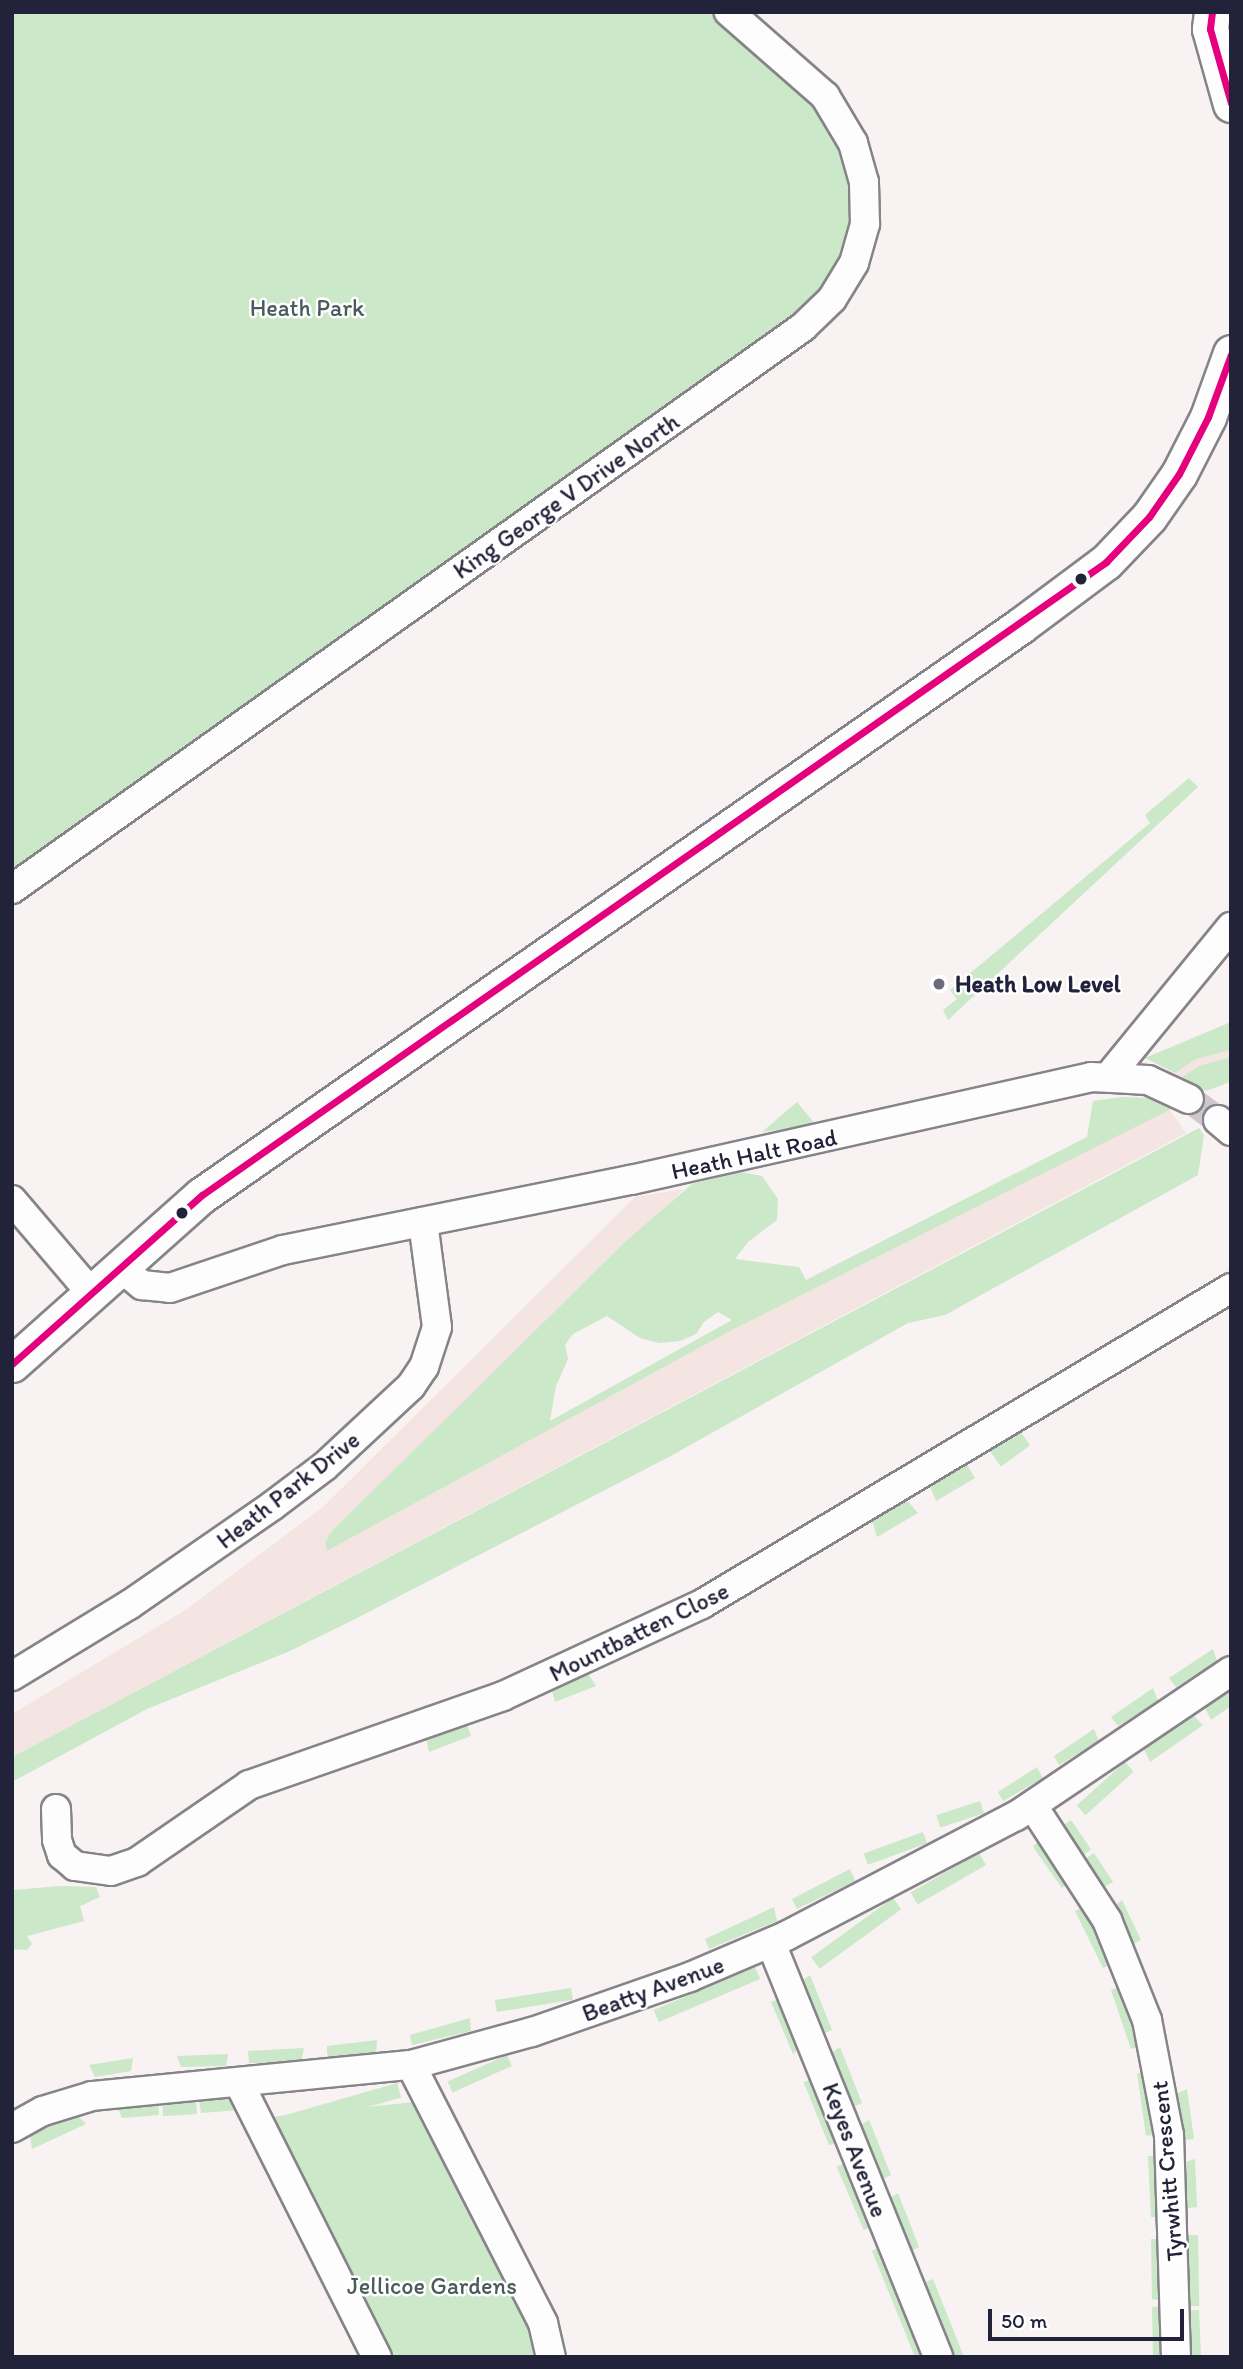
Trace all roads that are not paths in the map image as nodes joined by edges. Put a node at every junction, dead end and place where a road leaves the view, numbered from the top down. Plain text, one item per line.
1 (729, 12) edge
2 (1212, 12) edge
3 (1225, 12) edge
4 (1231, 16) edge
5 (1231, 104) edge
6 (1231, 353) edge
7 (12, 889) edge
8 (1231, 927) edge
9 (1109, 1076) junction
10 (1189, 1099) tunnel mouth
11 (12, 1200) edge
12 (423, 1222) junction
13 (119, 1266) junction
14 (1231, 1288) edge
15 (92, 1294) junction
16 (12, 1364) edge
17 (1231, 1671) edge
18 (12, 1676) edge
19 (1033, 1806) junction
20 (57, 1809) dead end
21 (771, 1943) junction
22 (411, 2065) junction
23 (239, 2083) junction
24 (12, 2128) edge
25 (377, 2357) edge
26 (551, 2357) edge
27 (938, 2357) edge
28 (1176, 2357) edge

1 - 7 street, King George V Drive North
2 - 5 street
3 - 4 street
6 - 13 street
8 - 9 street
9 - 10 street, Heath Halt Road
9 - 12 street, Heath Halt Road
11 - 15 street
12 - 13 street, Heath Halt Road
12 - 18 street, Heath Park Drive
13 - 15 street
14 - 20 street, Mountbatten Close
15 - 16 street
17 - 19 street, Beatty Avenue
19 - 21 street, Beatty Avenue
19 - 28 street, Tyrwhitt Crescent
21 - 22 street, Beatty Avenue
21 - 27 street, Keyes Avenue
22 - 23 street, Beatty Avenue
22 - 26 street
23 - 24 street, Beatty Avenue
23 - 25 street

